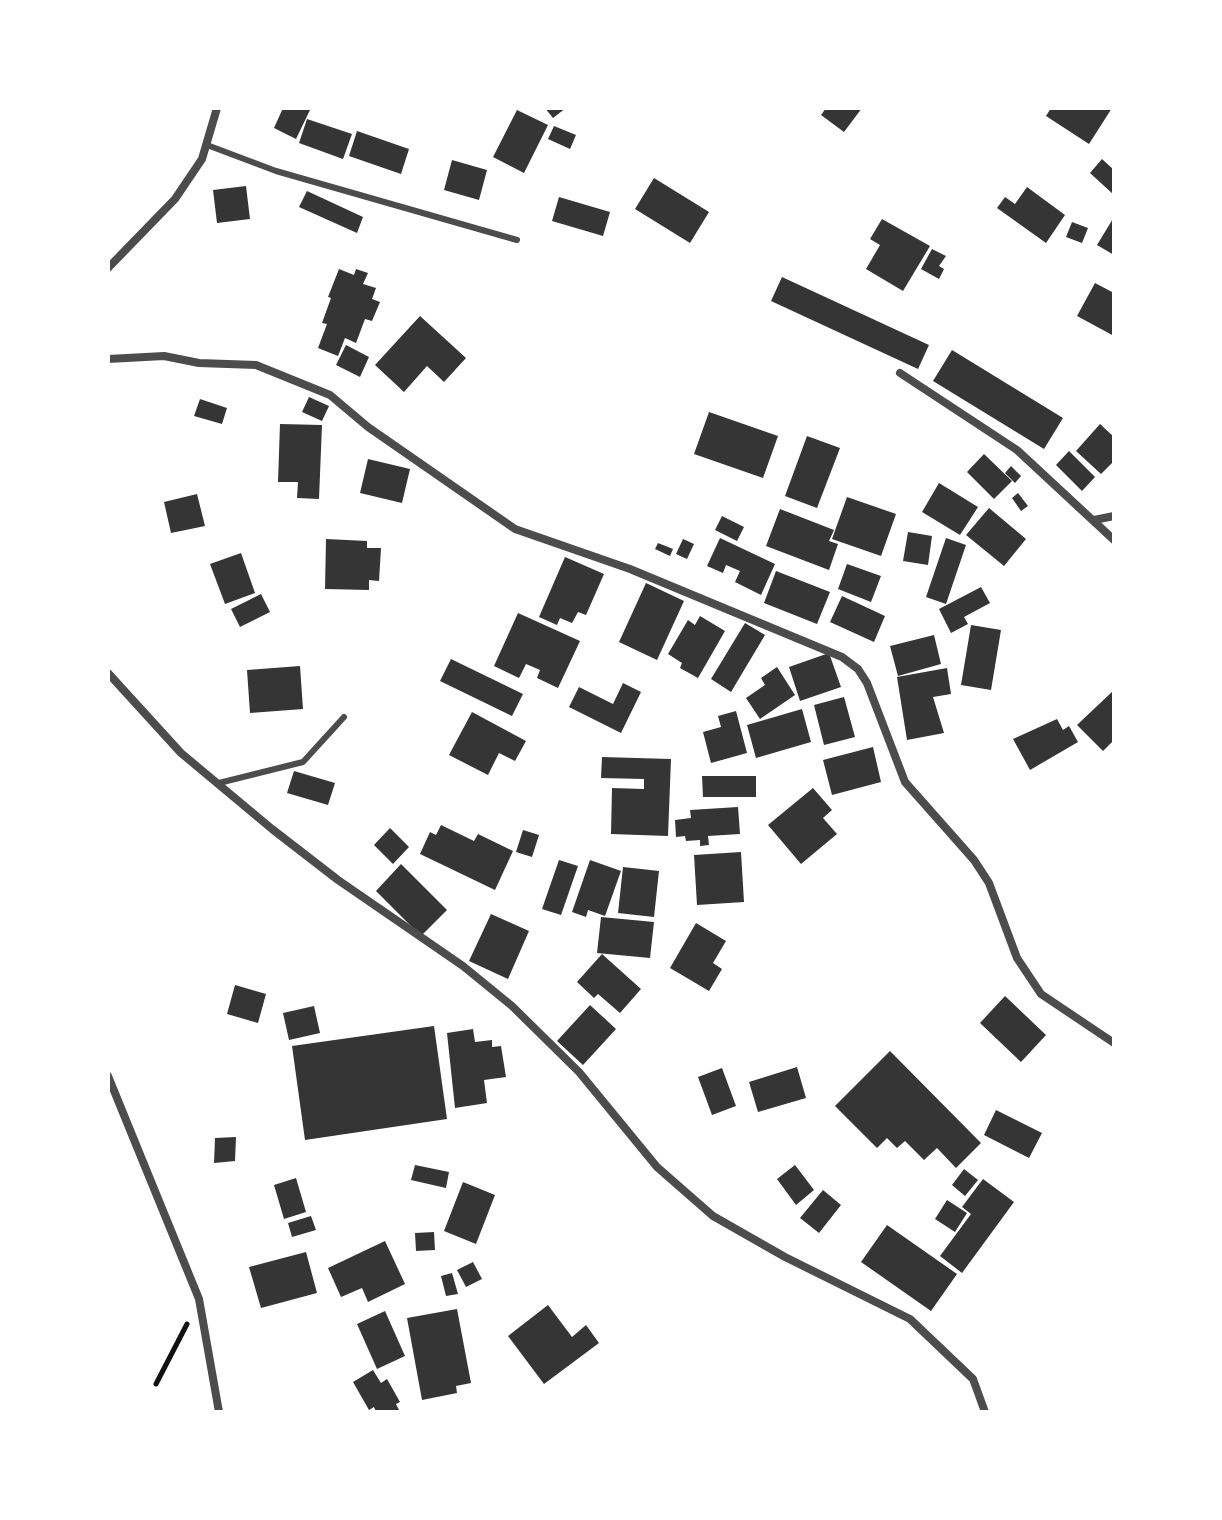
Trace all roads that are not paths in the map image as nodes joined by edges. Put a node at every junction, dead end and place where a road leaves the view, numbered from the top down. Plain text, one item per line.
1 (217, 108) edge
2 (207, 145) junction
3 (517, 240) dead end
4 (108, 268) edge
5 (108, 359) edge
6 (900, 373) dead end
7 (1114, 516) edge
8 (1094, 520) junction
9 (1114, 540) edge
10 (108, 673) edge
11 (344, 717) dead end
12 (219, 783) junction
13 (1114, 1043) edge
14 (108, 1076) edge
15 (219, 1412) edge
16 (985, 1412) edge

1 - 2 street
2 - 3 lane
2 - 4 street
5 - 13 street
6 - 8 street
7 - 8 street
8 - 9 street
10 - 12 street
11 - 12 lane
12 - 16 street
14 - 15 street

